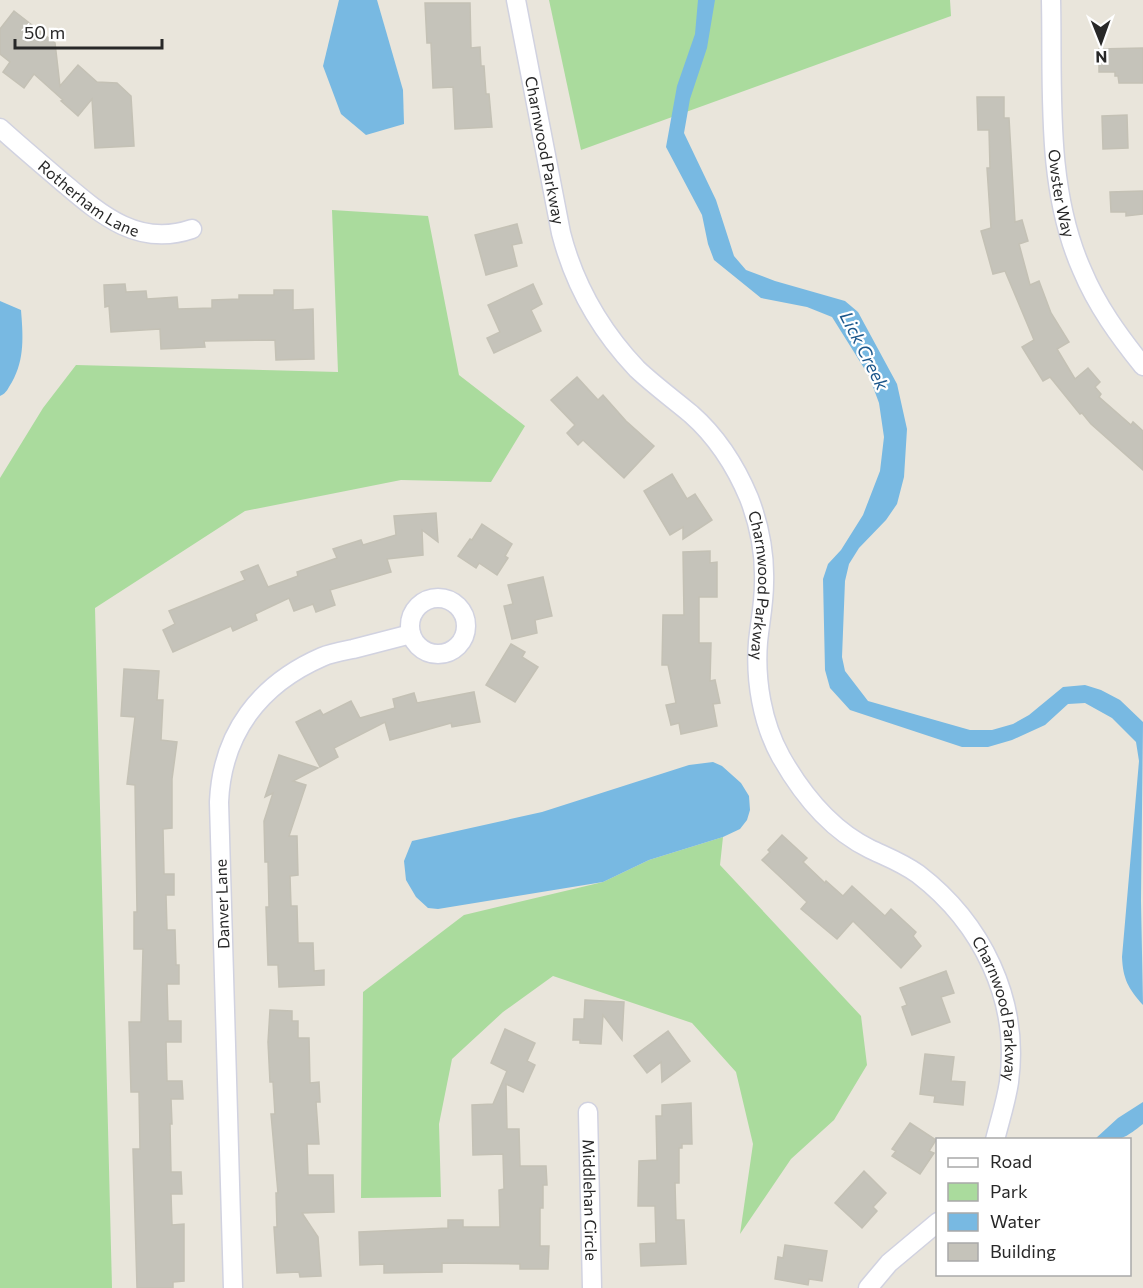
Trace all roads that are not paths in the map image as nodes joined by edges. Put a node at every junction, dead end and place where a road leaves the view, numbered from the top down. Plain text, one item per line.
1 (516, 0) edge
2 (1051, 0) edge
3 (0, 128) edge
4 (192, 229) dead end
5 (1143, 366) edge
6 (411, 634) dead end
7 (588, 1112) dead end
8 (996, 1138) edge
9 (936, 1224) edge
10 (233, 1288) edge
11 (592, 1288) edge
12 (868, 1288) edge

1 - 8 street, Charnwood Parkway
2 - 5 street, Owster Way
3 - 4 street, Rotherham Lane
6 - 10 street, Danver Lane
7 - 11 street, Middlehan Circle
9 - 12 street

